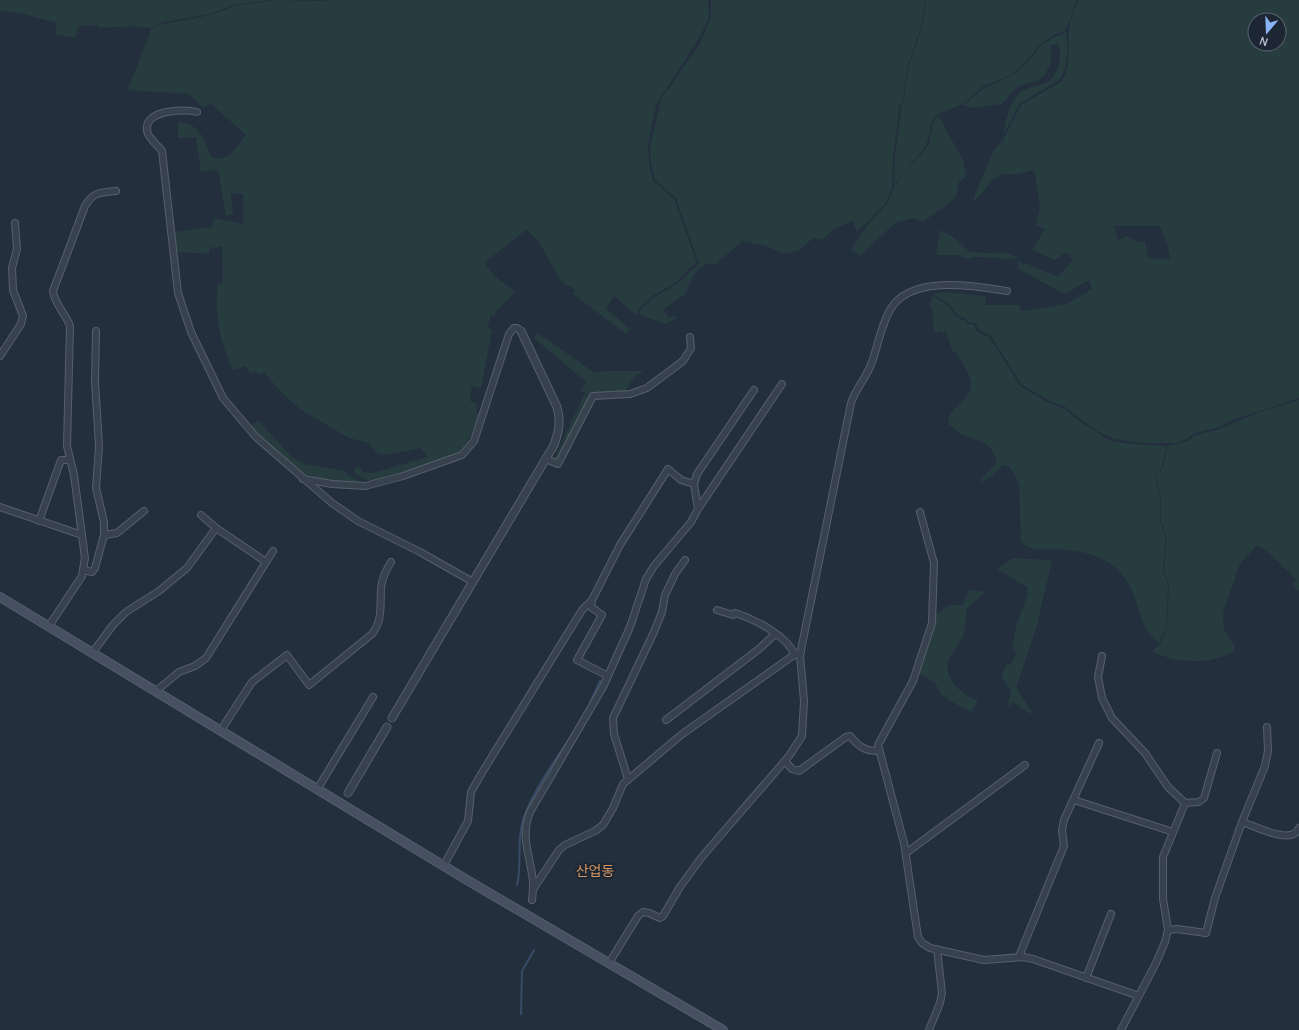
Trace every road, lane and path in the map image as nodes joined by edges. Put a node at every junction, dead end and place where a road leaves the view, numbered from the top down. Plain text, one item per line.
1 (197, 112) dead end
2 (116, 191) dead end
3 (15, 223) dead end
4 (1007, 291) dead end
5 (96, 331) dead end
6 (521, 331) joint
7 (690, 337) dead end
8 (0, 356) edge
9 (782, 384) dead end
10 (754, 390) dead end
11 (546, 459) junction
12 (69, 460) junction
13 (303, 478) junction
14 (694, 484) junction
15 (0, 507) edge
16 (698, 508) junction
17 (144, 511) dead end
18 (920, 512) dead end
19 (201, 515) dead end
20 (39, 521) junction
21 (216, 528) junction
22 (82, 535) junction
23 (104, 535) junction
24 (273, 551) dead end
25 (685, 560) dead end
26 (266, 562) junction
27 (391, 562) dead end
28 (84, 570) junction
29 (473, 582) junction
30 (0, 597) edge
31 (592, 600) junction
32 (717, 610) dead end
33 (49, 626) junction
34 (775, 634) junction
35 (93, 652) junction
36 (798, 654) junction
37 (1102, 656) dead end
38 (608, 676) junction
39 (156, 691) junction
40 (373, 697) dead end
41 (392, 718) dead end
42 (666, 720) dead end
43 (387, 727) dead end
44 (1267, 727) dead end
45 (221, 730) junction
46 (1099, 743) dead end
47 (879, 751) junction
48 (1217, 753) dead end
49 (785, 761) junction
50 (1025, 765) dead end
51 (628, 780) junction
52 (318, 788) junction
53 (348, 793) dead end
54 (1074, 800) junction
55 (1184, 803) junction
56 (1242, 822) junction
57 (1299, 828) edge
58 (1173, 832) junction
59 (906, 853) junction
60 (444, 865) junction
61 (533, 889) junction
62 (532, 900) dead end
63 (1111, 914) dead end
64 (1168, 930) junction
65 (937, 949) junction
66 (1022, 957) junction
67 (609, 963) junction
68 (1086, 978) junction
69 (1140, 996) junction
70 (722, 1030) edge
71 (929, 1030) edge
72 (1121, 1030) edge

1 - 13 street
2 - 12 street
3 - 8 street
4 - 36 street
5 - 23 street
6 - 11 street
6 - 13 street
7 - 11 street
9 - 16 street
10 - 14 street
11 - 29 street
12 - 20 street
12 - 22 street
13 - 29 street
14 - 16 street
14 - 31 street
15 - 20 street
16 - 38 street
17 - 23 street
18 - 47 street
19 - 21 street
20 - 22 street
21 - 26 street
21 - 35 street
22 - 28 street
23 - 28 street
24 - 26 street
25 - 51 street
26 - 39 street
27 - 45 street
28 - 33 street
29 - 41 street
30 - 33 main road
31 - 38 street
31 - 60 street
32 - 34 street
33 - 35 main road
34 - 36 street
34 - 42 street
35 - 39 main road
36 - 49 street
36 - 51 street
37 - 55 street
38 - 61 street
39 - 45 main road
40 - 52 street
43 - 53 street
44 - 56 street
45 - 52 main road
46 - 54 street
47 - 49 street
47 - 59 street
48 - 55 street
49 - 67 street
50 - 59 street
51 - 61 street
52 - 60 main road
54 - 58 street
54 - 66 street
55 - 58 street
56 - 57 street
56 - 64 street
58 - 64 street
59 - 65 street
60 - 67 main road
61 - 62 street
63 - 68 street
64 - 69 street
65 - 66 street
65 - 71 street
66 - 68 street
67 - 70 main road
68 - 69 street
69 - 72 street

